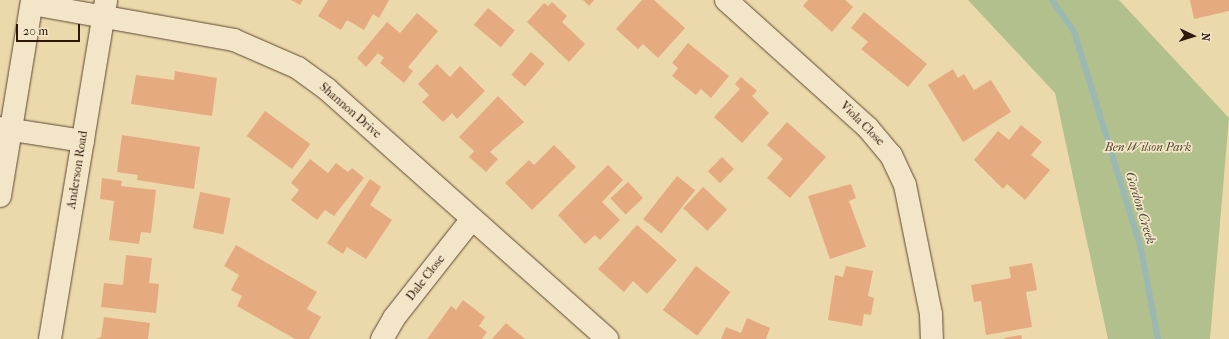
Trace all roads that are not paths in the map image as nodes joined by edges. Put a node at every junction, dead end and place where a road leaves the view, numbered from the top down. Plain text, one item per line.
1 (726, 0) edge
2 (32, 2) edge
3 (105, 8) edge
4 (5, 129) edge
5 (83, 141) junction
6 (0, 196) edge
7 (472, 219) junction
8 (50, 339) edge
9 (382, 339) edge
10 (607, 339) edge
11 (932, 339) edge

1 - 11 street, Viola Close
2 - 3 street, Shannon Drive
2 - 4 street
3 - 5 street, Anderson Road
3 - 7 street, Shannon Drive
4 - 5 street
4 - 6 street
5 - 8 street, Anderson Road
7 - 9 street, Dale Close
7 - 10 street, Shannon Drive

